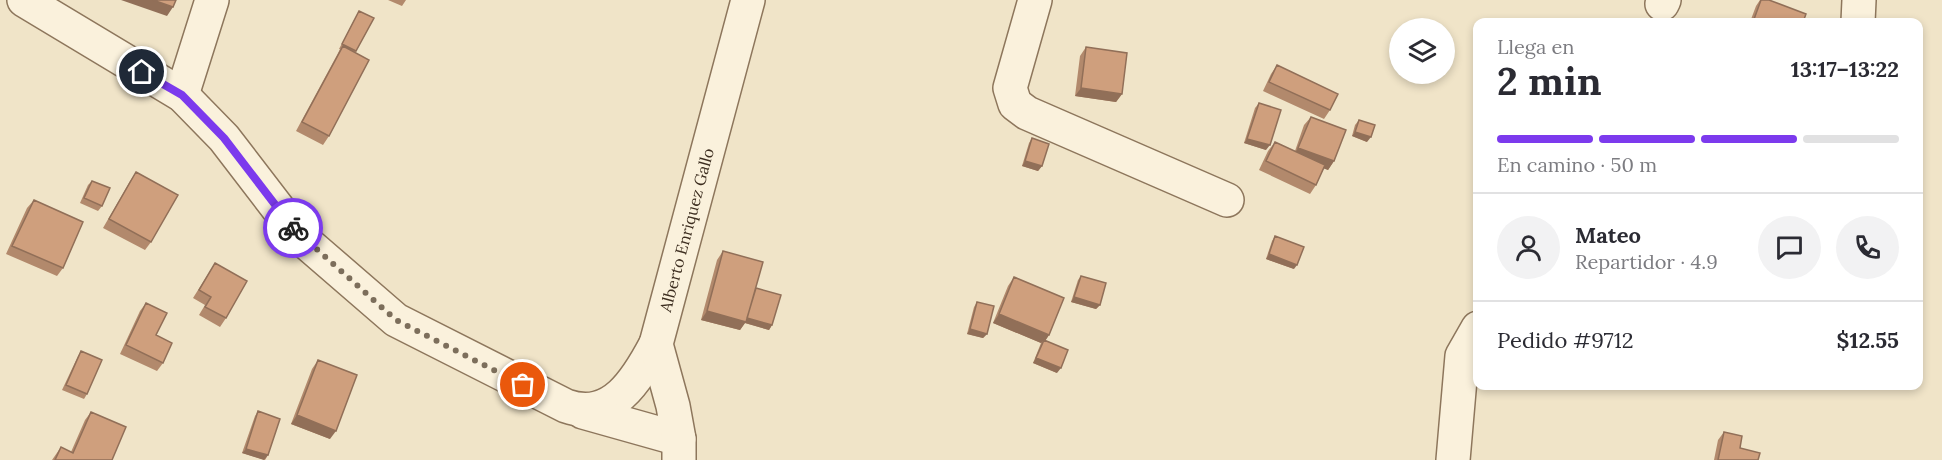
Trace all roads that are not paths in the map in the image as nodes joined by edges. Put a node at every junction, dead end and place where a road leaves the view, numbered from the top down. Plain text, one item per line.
1 (24, 0) edge
2 (212, 0) edge
3 (748, 0) edge
4 (1035, 0) edge
5 (1859, 0) edge
6 (1858, 18) edge
7 (182, 95) junction
8 (1227, 200) dead end
9 (1473, 337) edge
10 (656, 344) junction
11 (583, 412) junction
12 (679, 449) edge
13 (1453, 460) edge

1 - 7 street
2 - 7 street
3 - 10 street, Alberto Enriquez Gallo
4 - 8 street
5 - 6 street
7 - 11 street
9 - 13 street
10 - 11 street, Alberto Enriquez Gallo
10 - 12 street
11 - 12 street

